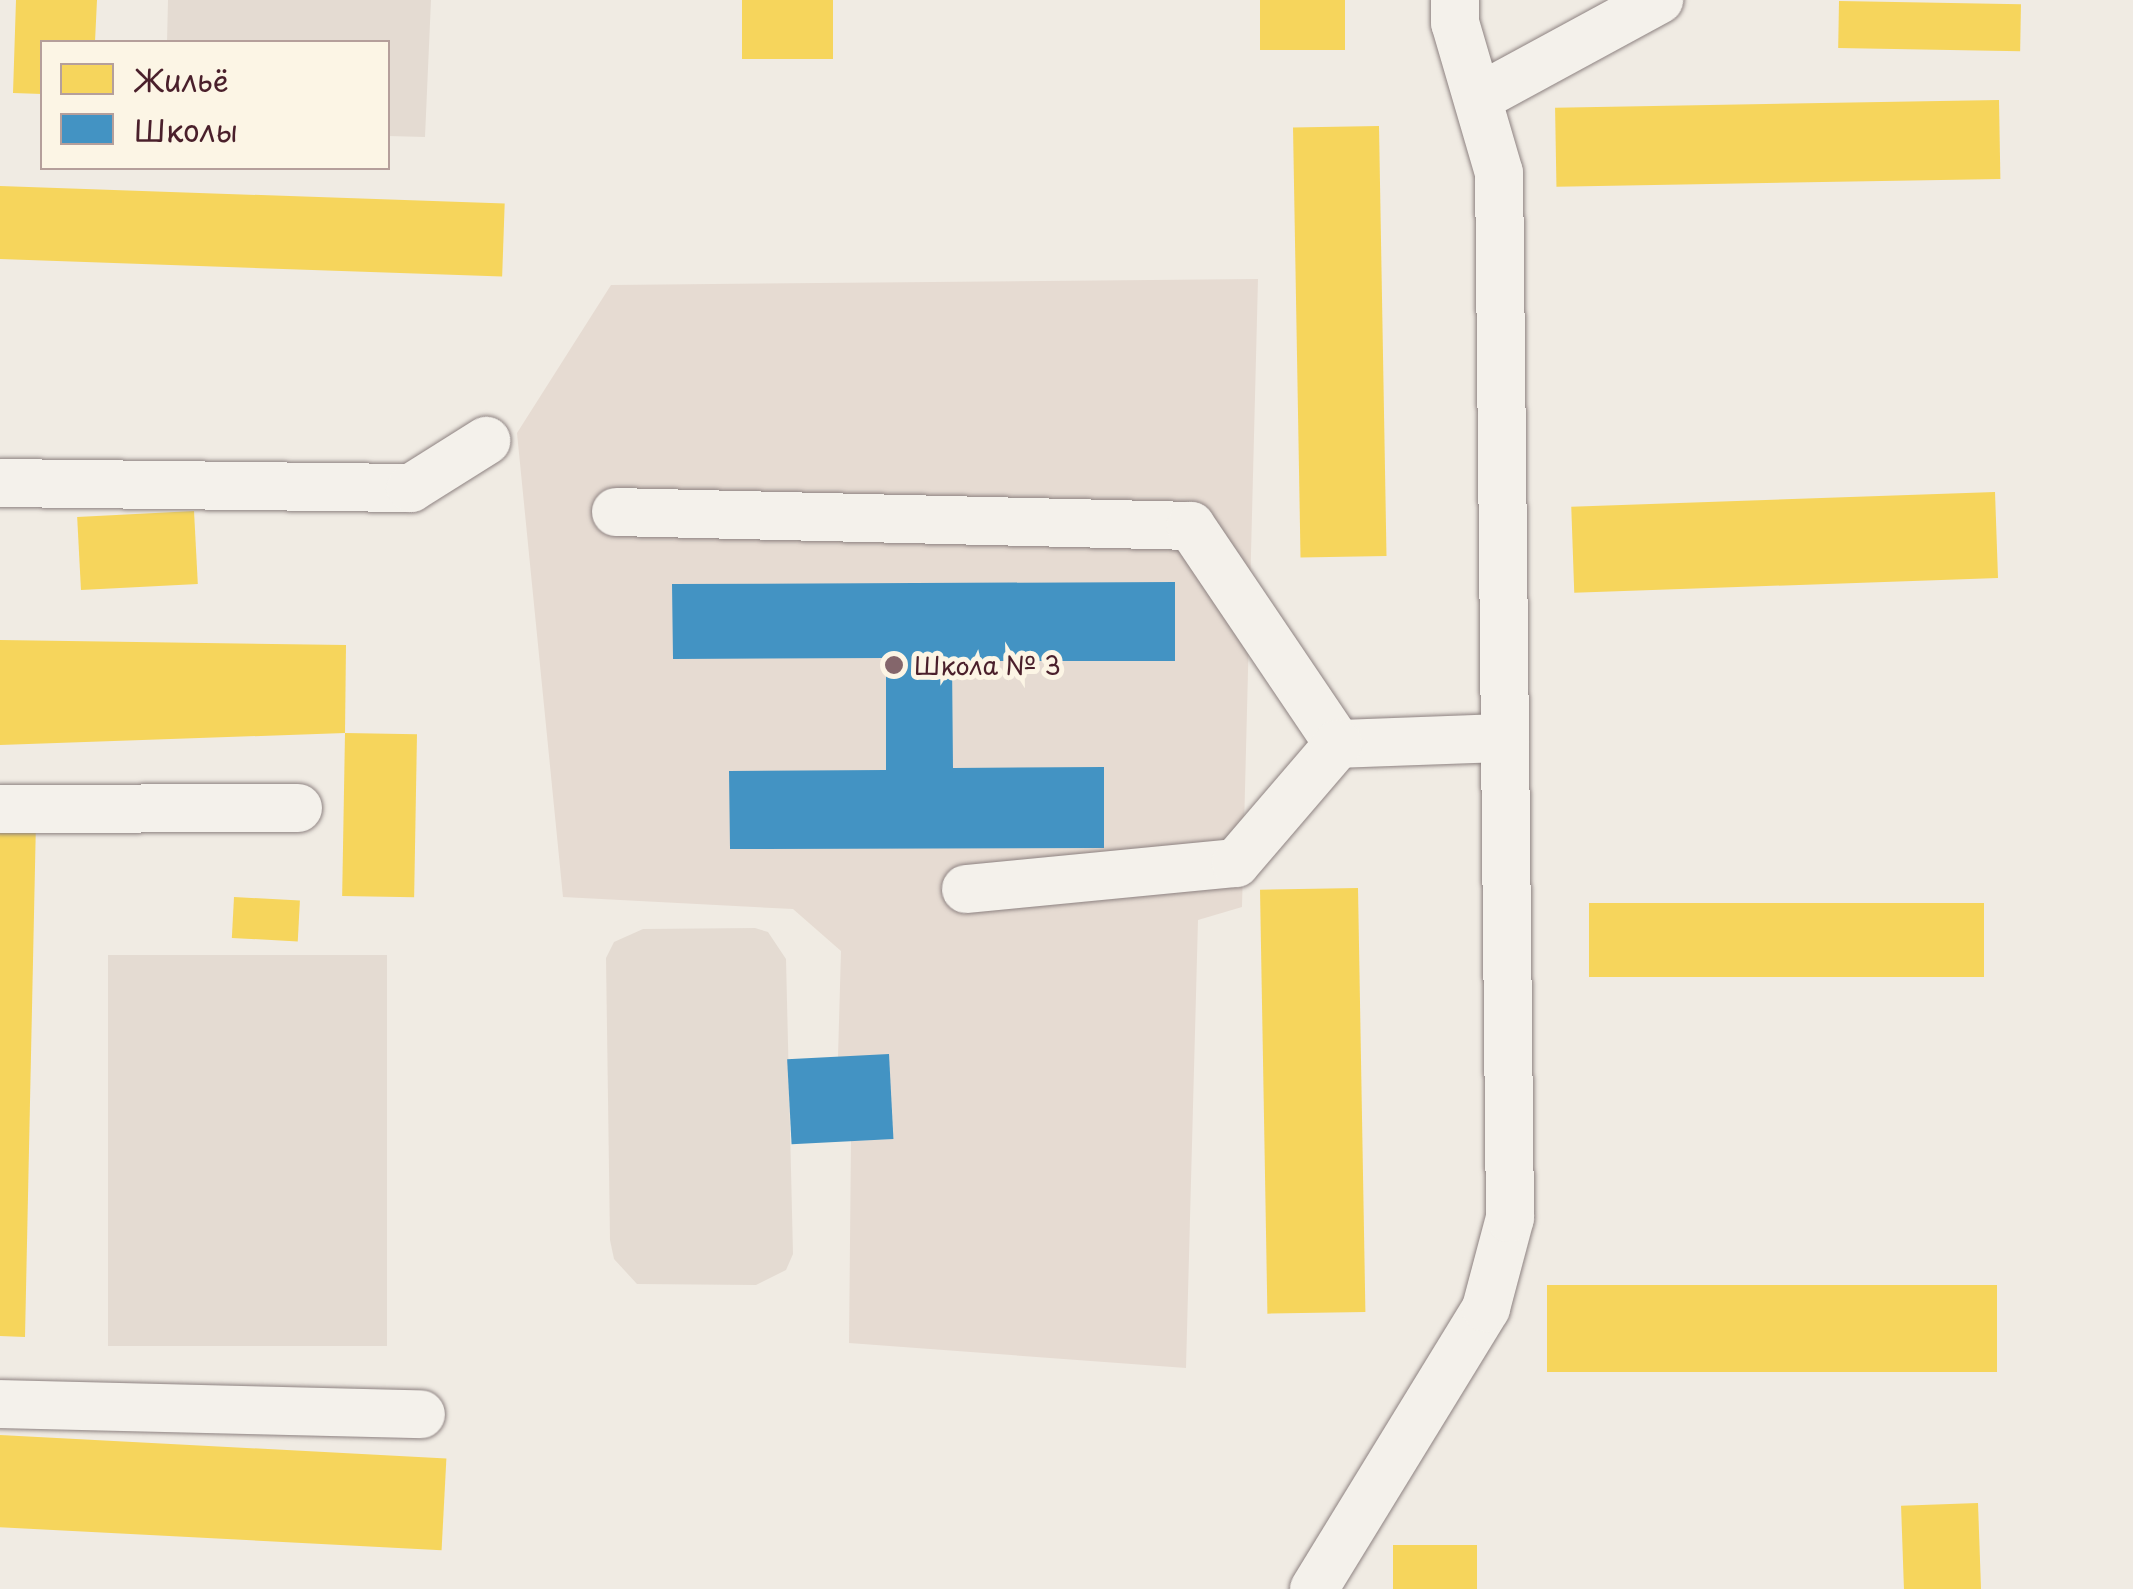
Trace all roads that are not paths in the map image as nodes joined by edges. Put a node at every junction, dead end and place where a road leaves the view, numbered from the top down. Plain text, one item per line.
1 (1454, 0) edge
2 (1659, 0) edge
3 (1480, 98) junction
4 (486, 442) dead end
5 (0, 482) edge
6 (616, 512) dead end
7 (1505, 738) junction
8 (1338, 744) junction
9 (298, 808) dead end
10 (0, 809) edge
11 (966, 889) dead end
12 (0, 1404) edge
13 (421, 1414) dead end
14 (1314, 1589) edge

1 - 3 lane
2 - 3 lane
3 - 7 lane
4 - 5 lane
6 - 8 lane
7 - 8 lane
7 - 14 lane
8 - 11 lane
9 - 10 lane
12 - 13 lane

